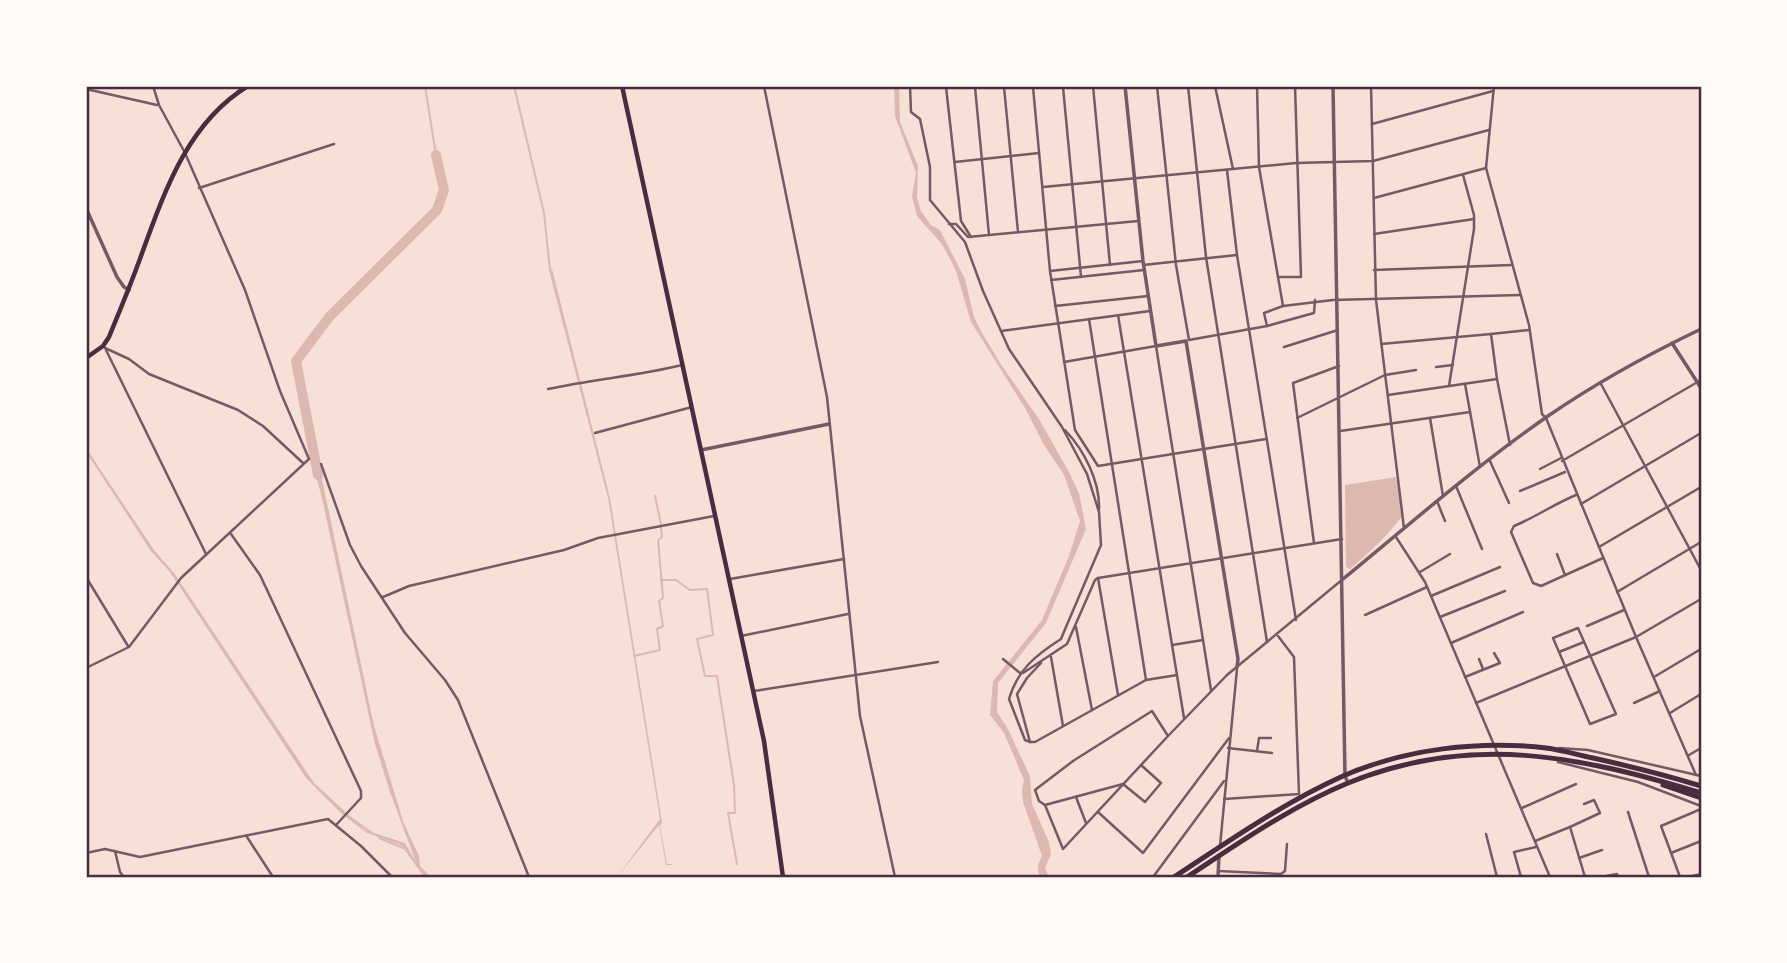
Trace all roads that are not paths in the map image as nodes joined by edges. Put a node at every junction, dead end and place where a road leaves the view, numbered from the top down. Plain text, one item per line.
1 (153, 86) edge
2 (248, 86) edge
3 (622, 86) edge
4 (764, 86) edge
5 (910, 86) edge
6 (1080, 86) edge
7 (1093, 86) edge
8 (1125, 86) edge
9 (1157, 86) edge
10 (1188, 86) edge
11 (1215, 86) edge
12 (1257, 86) edge
13 (1294, 86) edge
14 (1333, 86) edge
15 (1377, 86) edge
16 (1494, 86) edge
17 (975, 87) edge
18 (1004, 87) edge
19 (1033, 87) edge
20 (1066, 87) edge
21 (1371, 87) edge
22 (86, 89) edge
23 (1493, 92) junction
24 (159, 105) junction
25 (1372, 124) junction
26 (1489, 130) junction
27 (334, 144) dead end
28 (185, 153) junction
29 (1039, 153) junction
30 (1010, 156) junction
31 (982, 159) junction
32 (1373, 161) junction
33 (954, 162) junction
34 (1334, 162) junction
35 (1296, 163) junction
36 (1259, 167) junction
37 (1233, 169) junction
38 (1486, 169) junction
39 (1227, 170) junction
40 (1197, 173) junction
41 (1463, 175) junction
42 (1167, 176) junction
43 (1134, 179) junction
44 (1102, 182) junction
45 (1073, 184) junction
46 (1042, 187) junction
47 (199, 188) junction
48 (1374, 198) junction
49 (86, 208) edge
50 (1474, 219) junction
51 (1138, 221) junction
52 (950, 224) junction
53 (1106, 224) junction
54 (1077, 226) junction
55 (1046, 229) junction
56 (1018, 232) junction
57 (1374, 234) junction
58 (989, 236) junction
59 (971, 237) junction
60 (1237, 255) junction
61 (1206, 257) junction
62 (1175, 261) junction
63 (1110, 265) junction
64 (1512, 265) junction
65 (1143, 266) junction
66 (1469, 266) junction
67 (1081, 267) junction
68 (1374, 270) junction
69 (1050, 271) junction
70 (1081, 277) junction
71 (1277, 277) junction
72 (1051, 280) junction
73 (129, 290) junction
74 (1520, 295) junction
75 (1148, 296) junction
76 (1463, 297) junction
77 (1337, 299) junction
78 (1315, 300) junction
79 (1376, 300) junction
80 (1055, 306) junction
81 (1283, 306) junction
82 (1150, 311) junction
83 (1118, 315) junction
84 (1089, 319) junction
85 (1058, 323) junction
86 (1267, 326) junction
87 (1248, 329) junction
88 (1701, 329) edge
89 (1338, 330) junction
90 (1529, 330) junction
91 (1001, 331) junction
92 (1491, 334) junction
93 (1218, 335) junction
94 (1457, 337) junction
95 (1187, 340) junction
96 (1672, 343) junction
97 (1381, 344) junction
98 (1156, 346) junction
99 (104, 347) junction
100 (1284, 347) dead end
101 (1124, 352) junction
102 (1095, 357) junction
103 (86, 358) edge
104 (1064, 362) junction
105 (683, 365) junction
106 (1453, 365) junction
107 (1339, 366) junction
108 (1436, 367) dead end
109 (1416, 370) dead end
110 (1385, 375) junction
111 (1497, 379) junction
112 (1700, 381) edge
113 (1465, 384) junction
114 (1601, 384) junction
115 (1449, 386) junction
116 (1701, 388) edge
117 (548, 389) dead end
118 (1388, 395) junction
119 (1339, 398) junction
120 (692, 407) junction
121 (1470, 412) junction
122 (1297, 418) junction
123 (1430, 418) junction
124 (1546, 418) junction
125 (829, 424) junction
126 (1392, 425) junction
127 (1624, 425) junction
128 (1062, 427) junction
129 (1340, 431) junction
130 (595, 433) dead end
131 (1701, 433) edge
132 (1266, 439) junction
133 (1236, 444) junction
134 (1510, 446) junction
135 (1204, 449) junction
136 (701, 450) junction
137 (1172, 454) junction
138 (1142, 459) junction
139 (1562, 460) junction
140 (1490, 461) junction
141 (303, 463) junction
142 (321, 464) dead end
143 (1112, 465) junction
144 (1098, 466) junction
145 (1646, 466) junction
146 (1090, 467) junction
147 (1480, 468) junction
148 (1540, 469) dead end
149 (1566, 471) junction
150 (1456, 486) junction
151 (1701, 487) edge
152 (1520, 491) dead end
153 (1576, 495) junction
154 (1443, 496) junction
155 (1436, 501) junction
156 (1509, 503) dead end
157 (1580, 505) junction
158 (1667, 507) junction
159 (1099, 512) junction
160 (714, 516) junction
161 (1445, 521) dead end
162 (1404, 528) junction
163 (231, 534) junction
164 (1395, 536) junction
165 (1342, 539) junction
166 (1701, 542) edge
167 (1314, 543) junction
168 (1284, 548) junction
169 (1598, 548) junction
170 (1482, 549) dead end
171 (1689, 549) junction
172 (1253, 553) junction
173 (206, 554) junction
174 (1450, 554) dead end
175 (1557, 554) dead end
176 (1221, 558) junction
177 (1603, 558) junction
178 (844, 559) junction
179 (1189, 563) junction
180 (1500, 567) dead end
181 (1159, 568) junction
182 (1701, 570) edge
183 (1420, 572) junction
184 (1129, 573) junction
185 (1566, 575) junction
186 (86, 577) edge
187 (1098, 578) junction
188 (729, 579) junction
189 (1342, 579) junction
190 (1427, 587) junction
191 (1505, 591) dead end
192 (1617, 592) junction
193 (1431, 596) junction
194 (383, 597) junction
195 (1701, 599) edge
196 (1625, 610) junction
197 (1523, 612) dead end
198 (849, 614) junction
199 (1365, 615) dead end
200 (1440, 617) junction
201 (1296, 620) junction
202 (1076, 625) junction
203 (1587, 626) dead end
204 (1277, 635) junction
205 (741, 636) junction
206 (1636, 637) junction
207 (1203, 640) junction
208 (1267, 642) junction
209 (1584, 642) junction
210 (1451, 643) junction
211 (1172, 645) junction
212 (129, 647) junction
213 (1701, 649) edge
214 (1559, 652) junction
215 (1494, 653) dead end
216 (1051, 656) junction
217 (1590, 656) junction
218 (1003, 659) dead end
219 (1479, 659) dead end
220 (1044, 660) junction
221 (938, 662) dead end
222 (1565, 666) junction
223 (1237, 667) junction
224 (86, 668) edge
225 (1483, 670) junction
226 (1020, 673) junction
227 (855, 675) junction
228 (1177, 675) junction
229 (1465, 677) junction
230 (1654, 677) junction
231 (1146, 680) junction
232 (1211, 690) junction
233 (754, 691) junction
234 (1660, 691) junction
235 (1701, 694) edge
236 (1118, 695) junction
237 (1476, 703) junction
238 (1634, 703) dead end
239 (1092, 709) junction
240 (1670, 713) junction
241 (1184, 718) junction
242 (1063, 726) junction
243 (1168, 736) junction
244 (1228, 738) junction
245 (1272, 738) dead end
246 (1030, 742) junction
247 (1495, 745) junction
248 (1228, 748) junction
249 (1548, 748) junction
250 (1701, 748) edge
251 (1257, 751) junction
252 (1272, 753) dead end
253 (1499, 754) junction
254 (1543, 756) junction
255 (1688, 756) junction
256 (1141, 765) junction
257 (1696, 775) junction
258 (1345, 776) junction
259 (1701, 776) edge
260 (1225, 780) junction
261 (1348, 783) junction
262 (1123, 784) junction
263 (1576, 784) dead end
264 (1701, 785) edge
265 (1300, 795) junction
266 (1701, 795) edge
267 (1076, 797) junction
268 (1224, 799) junction
269 (1584, 804) dead end
270 (1045, 805) junction
271 (1701, 807) edge
272 (1522, 808) junction
273 (1098, 812) junction
274 (1628, 812) dead end
275 (1087, 824) junction
276 (336, 825) junction
277 (1570, 827) junction
278 (1486, 834) dead end
279 (247, 837) junction
280 (1535, 841) junction
281 (1701, 841) edge
282 (1287, 844) dead end
283 (1220, 846) junction
284 (1538, 846) junction
285 (1602, 850) dead end
286 (115, 851) junction
287 (86, 853) edge
288 (1671, 853) junction
289 (1219, 856) junction
290 (1579, 858) junction
291 (1218, 871) junction
292 (1701, 874) edge
293 (270, 876) edge
294 (124, 877) edge
295 (391, 877) edge
296 (529, 877) edge
297 (783, 877) edge
298 (895, 877) edge
299 (1153, 877) edge
300 (1174, 877) edge
301 (1187, 877) edge
302 (1218, 877) edge
303 (1497, 877) edge
304 (1521, 877) edge
305 (1550, 877) edge
306 (1585, 877) edge
307 (1601, 877) edge
308 (1618, 877) edge
309 (1649, 877) edge
310 (1680, 877) edge
311 (1688, 877) edge

1 - 24 street
2 - 28 main road
3 - 105 main road
4 - 125 street
5 - 52 street
6 - 20 street
7 - 44 street
8 - 43 street
9 - 42 street
10 - 40 street
11 - 37 street
12 - 36 street
13 - 35 street
14 - 34 street
15 - 21 street
16 - 23 street
17 - 18 street
17 - 31 street
17 - 33 street
18 - 19 street
18 - 30 street
19 - 20 street
19 - 29 street
20 - 45 street
21 - 25 street
22 - 24 street
23 - 25 street
23 - 26 street
24 - 28 street
25 - 32 street
26 - 32 street
26 - 38 street
27 - 47 street
28 - 47 street
28 - 73 main road
29 - 30 street
29 - 46 street
30 - 31 street
30 - 56 street
31 - 33 street
31 - 58 street
32 - 34 street
32 - 48 street
33 - 59 street
34 - 35 street
34 - 77 street
35 - 36 street
35 - 71 street
36 - 37 street
36 - 71 street
37 - 39 street
38 - 41 street
38 - 64 street
39 - 40 street
39 - 60 street
40 - 42 street
40 - 61 street
41 - 48 street
41 - 50 street
42 - 43 street
42 - 62 street
43 - 44 street
43 - 51 street
44 - 45 street
44 - 53 street
45 - 46 street
45 - 54 street
46 - 55 street
47 - 141 street
48 - 57 street
49 - 73 street
50 - 57 street
50 - 66 street
51 - 53 street
51 - 65 street
52 - 59 street
52 - 91 street
53 - 54 street
53 - 63 street
54 - 55 street
54 - 67 street
55 - 56 street
55 - 69 street
56 - 58 street
57 - 68 street
58 - 59 street
60 - 61 street
60 - 87 street
61 - 62 street
61 - 93 street
62 - 65 street
62 - 95 street
63 - 65 street
63 - 67 street
64 - 66 street
64 - 74 street
65 - 70 street
65 - 75 street
66 - 68 street
66 - 76 street
67 - 69 street
67 - 70 street
68 - 79 street
69 - 72 street
70 - 72 street
71 - 81 street
72 - 80 street
73 - 99 main road
74 - 76 street
74 - 90 street
75 - 80 street
75 - 82 street
76 - 79 street
76 - 94 street
77 - 78 street
77 - 79 street
77 - 89 street
78 - 81 street
78 - 86 street
79 - 97 street
80 - 85 street
81 - 86 street
82 - 83 street
82 - 98 street
83 - 84 street
83 - 101 street
84 - 85 street
84 - 102 street
85 - 91 street
85 - 104 street
86 - 87 street
87 - 93 street
87 - 132 street
88 - 96 street
89 - 100 street
89 - 107 street
90 - 92 street
90 - 124 street
91 - 128 street
92 - 94 street
92 - 111 street
93 - 95 street
93 - 133 street
94 - 97 street
94 - 106 street
95 - 98 street
95 - 135 street
96 - 112 street
96 - 114 street
97 - 110 street
98 - 101 street
98 - 137 street
99 - 103 main road
99 - 141 street
99 - 173 street
101 - 102 street
101 - 138 street
102 - 104 street
102 - 143 street
104 - 144 street
105 - 117 street
105 - 120 main road
106 - 108 street
106 - 115 street
107 - 119 street
107 - 122 street
109 - 110 street
110 - 118 street
110 - 119 street
111 - 113 street
111 - 134 street
112 - 116 street
112 - 127 street
113 - 115 street
113 - 121 street
114 - 124 street
114 - 127 street
115 - 118 street
118 - 126 street
119 - 122 street
119 - 129 street
120 - 130 street
120 - 136 main road
121 - 123 street
121 - 147 street
122 - 167 street
123 - 126 street
123 - 154 street
124 - 134 street
124 - 139 street
125 - 136 street
125 - 178 street
126 - 129 street
126 - 162 street
127 - 139 street
127 - 145 street
128 - 146 street
128 - 159 street
129 - 165 street
131 - 145 street
132 - 133 street
132 - 168 street
133 - 135 street
133 - 172 street
134 - 140 street
135 - 137 street
135 - 176 street
136 - 160 main road
137 - 138 street
137 - 179 street
138 - 143 street
138 - 181 street
139 - 148 street
139 - 149 street
140 - 147 street
140 - 156 street
141 - 163 street
142 - 194 street
143 - 144 street
143 - 184 street
144 - 146 street
145 - 157 street
145 - 158 street
146 - 159 street
147 - 150 street
149 - 152 street
149 - 153 street
150 - 154 street
150 - 170 street
151 - 158 street
153 - 157 street
153 - 185 street
154 - 155 street
155 - 161 street
155 - 162 street
157 - 169 street
158 - 169 street
158 - 171 street
159 - 226 street
160 - 188 main road
160 - 194 street
162 - 164 street
163 - 173 street
163 - 276 street
164 - 183 street
164 - 189 street
165 - 167 street
165 - 189 street
166 - 171 street
167 - 168 street
168 - 172 street
168 - 201 street
169 - 177 street
171 - 182 street
171 - 192 street
172 - 176 street
172 - 208 street
173 - 212 street
174 - 183 street
175 - 185 street
176 - 179 street
176 - 223 street
177 - 185 street
177 - 192 street
178 - 188 street
178 - 198 street
179 - 181 street
179 - 207 street
180 - 193 street
181 - 184 street
181 - 211 street
183 - 190 street
184 - 187 street
184 - 231 street
186 - 212 street
187 - 202 street
187 - 236 street
188 - 205 main road
189 - 201 street
189 - 258 street
190 - 193 street
190 - 199 street
191 - 200 street
192 - 196 street
193 - 200 street
194 - 296 street
195 - 206 street
196 - 203 street
196 - 206 street
197 - 210 street
198 - 205 street
198 - 227 street
200 - 210 street
201 - 204 street
202 - 216 street
202 - 239 street
204 - 208 street
204 - 265 street
205 - 233 main road
206 - 217 street
206 - 230 street
207 - 211 street
207 - 232 street
208 - 223 street
209 - 214 street
209 - 214 street
209 - 217 street
210 - 229 street
211 - 228 street
212 - 224 street
213 - 230 street
214 - 222 street
215 - 225 street
216 - 220 street
216 - 242 street
217 - 222 street
217 - 222 street
218 - 226 street
219 - 225 street
220 - 226 street
220 - 246 street
221 - 227 street
222 - 237 street
223 - 232 street
223 - 244 street
225 - 229 street
226 - 246 street
227 - 233 street
227 - 298 street
228 - 231 street
228 - 241 street
229 - 237 street
230 - 234 street
231 - 236 street
232 - 241 street
233 - 297 main road
234 - 238 street
234 - 240 street
235 - 240 street
236 - 239 street
237 - 247 street
239 - 242 street
240 - 255 street
241 - 243 street
242 - 246 street
243 - 256 street
243 - 270 street
244 - 248 street
244 - 273 street
245 - 251 street
247 - 249 highway
247 - 253 street
247 - 258 highway
248 - 251 street
248 - 260 street
249 - 257 street
249 - 264 highway
250 - 255 street
251 - 252 street
253 - 254 highway
253 - 261 highway
253 - 272 street
254 - 266 highway
254 - 271 street
255 - 257 street
256 - 262 street
256 - 262 street
257 - 259 street
258 - 261 street
258 - 265 highway
260 - 268 street
260 - 299 street
261 - 289 highway
262 - 267 street
262 - 273 street
263 - 272 street
265 - 268 street
265 - 283 highway
267 - 270 street
267 - 275 street
268 - 283 street
269 - 277 street
270 - 275 street
271 - 288 street
272 - 280 street
273 - 275 street
274 - 309 street
276 - 279 street
276 - 295 street
277 - 280 street
277 - 290 street
278 - 303 street
279 - 286 street
279 - 293 street
280 - 284 street
281 - 288 street
282 - 291 street
283 - 289 street
283 - 300 highway
284 - 304 street
284 - 305 street
285 - 290 street
286 - 287 street
286 - 294 street
288 - 310 street
289 - 291 street
289 - 301 highway
290 - 306 street
291 - 302 street
292 - 311 street
307 - 308 street

